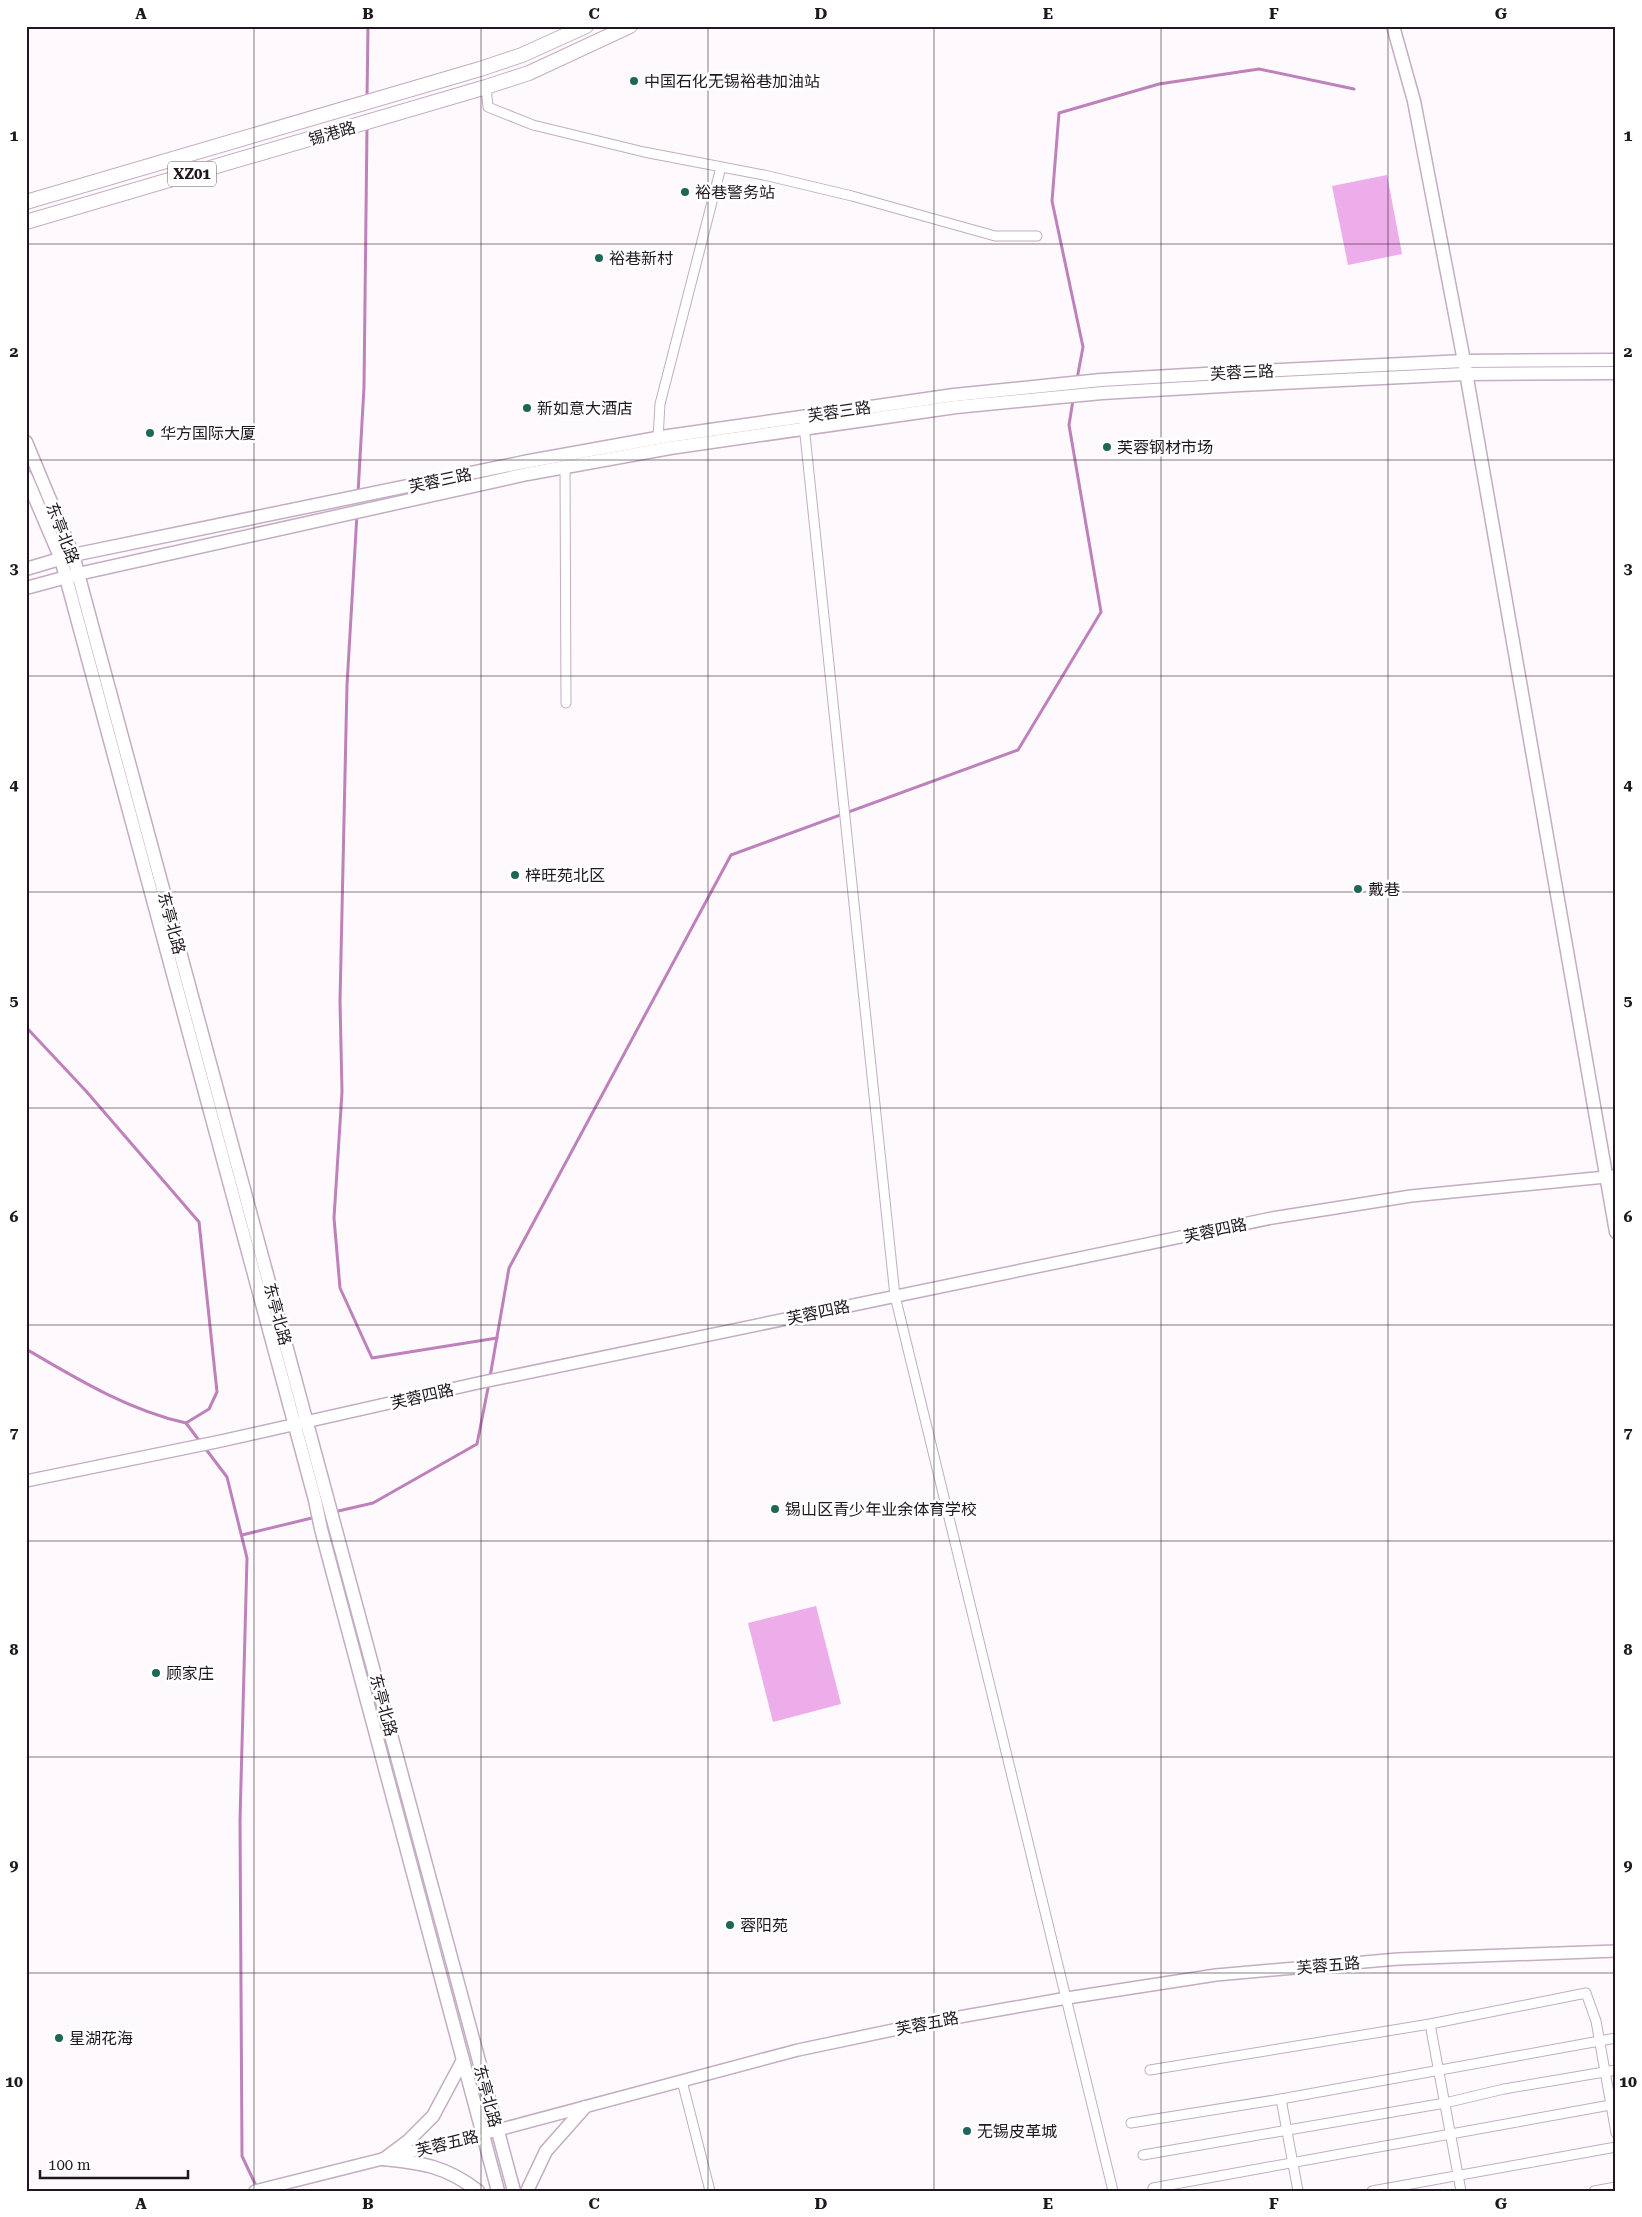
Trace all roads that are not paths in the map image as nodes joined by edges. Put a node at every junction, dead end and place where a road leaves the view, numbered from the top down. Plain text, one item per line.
1 (586, 26) edge
2 (630, 26) edge
3 (1393, 26) edge
4 (486, 87) junction
5 (721, 167) junction
6 (26, 202) edge
7 (26, 222) edge
8 (1037, 236) dead end
9 (1616, 360) edge
10 (1465, 367) junction
11 (1616, 373) edge
12 (804, 422) junction
13 (658, 438) junction
14 (26, 442) edge
15 (565, 467) junction
16 (26, 477) edge
17 (383, 498) junction
18 (67, 557) junction
19 (26, 569) edge
20 (72, 576) junction
21 (26, 588) edge
22 (566, 703) dead end
23 (1611, 1176) edge
24 (1616, 1232) edge
25 (895, 1296) junction
26 (301, 1423) junction
27 (26, 1480) edge
28 (321, 1498) junction
29 (1616, 1952) edge
30 (1067, 1998) junction
31 (1430, 2024) junction
32 (1616, 2038) edge
33 (1600, 2041) junction
34 (463, 2060) junction
35 (1150, 2070) dead end
36 (1438, 2070) junction
37 (1616, 2070) edge
38 (1605, 2072) junction
39 (682, 2081) junction
40 (1281, 2099) junction
41 (1445, 2103) junction
42 (1613, 2104) edge
43 (585, 2107) junction
44 (1131, 2123) dead end
45 (498, 2130) junction
46 (1287, 2131) junction
47 (1450, 2133) junction
48 (1616, 2133) edge
49 (483, 2134) junction
50 (1616, 2147) edge
51 (1143, 2155) dead end
52 (384, 2159) junction
53 (1292, 2162) junction
54 (1458, 2175) junction
55 (1616, 2187) edge
56 (1153, 2188) dead end
57 (255, 2191) edge
58 (478, 2191) edge
59 (498, 2191) edge
60 (514, 2191) edge
61 (527, 2191) edge
62 (710, 2191) edge
63 (1113, 2191) edge
64 (1298, 2191) edge
65 (1372, 2191) edge
66 (1461, 2191) edge
67 (1594, 2191) edge

1 - 6 main road, 锡港路 / XZ01
2 - 4 main road, 锡港路 / XZ01
3 - 10 main road
4 - 5 street
4 - 7 main road, 锡港路 / XZ01
5 - 8 street
5 - 13 street
9 - 10 main road, 芙蓉三路
10 - 11 main road, 芙蓉三路
10 - 12 main road, 芙蓉三路
10 - 23 main road
12 - 13 main road, 芙蓉三路
12 - 15 main road, 芙蓉三路
12 - 25 street
13 - 17 main road, 芙蓉三路
14 - 18 main road, 东亭北路
15 - 17 main road, 芙蓉三路
15 - 22 street
16 - 18 main road, 东亭北路
17 - 18 main road, 芙蓉三路
17 - 20 main road, 芙蓉三路
18 - 19 main road, 芙蓉三路
18 - 20 main road, 东亭北路
20 - 21 main road, 芙蓉三路
20 - 26 main road, 东亭北路
23 - 24 main road
23 - 25 street, 芙蓉四路
25 - 26 street, 芙蓉四路
25 - 30 street
26 - 27 street, 芙蓉四路
26 - 28 main road, 东亭北路
28 - 34 main road, 东亭北路
28 - 45 main road, 东亭北路
29 - 30 street, 芙蓉五路
30 - 39 street, 芙蓉五路
30 - 63 street
31 - 33 street
31 - 35 street
31 - 36 street
32 - 33 street
33 - 36 street
33 - 38 street
34 - 49 main road, 东亭北路
34 - 52 main road
36 - 40 street
36 - 41 street
37 - 38 street
38 - 41 street
38 - 42 street
39 - 43 street, 芙蓉五路
39 - 62 street
40 - 44 street
40 - 46 street
41 - 46 street
41 - 47 street
42 - 47 street
42 - 48 street
43 - 45 street, 芙蓉五路
43 - 61 main road
45 - 49 street, 芙蓉五路
45 - 60 main road, 东亭北路
46 - 51 street
46 - 53 street
47 - 53 street
47 - 54 street
49 - 52 street, 芙蓉五路
49 - 59 main road, 东亭北路
50 - 54 street
52 - 57 street, 芙蓉五路
52 - 58 main road
53 - 56 street
53 - 64 street
54 - 65 street
54 - 66 street
55 - 67 street

